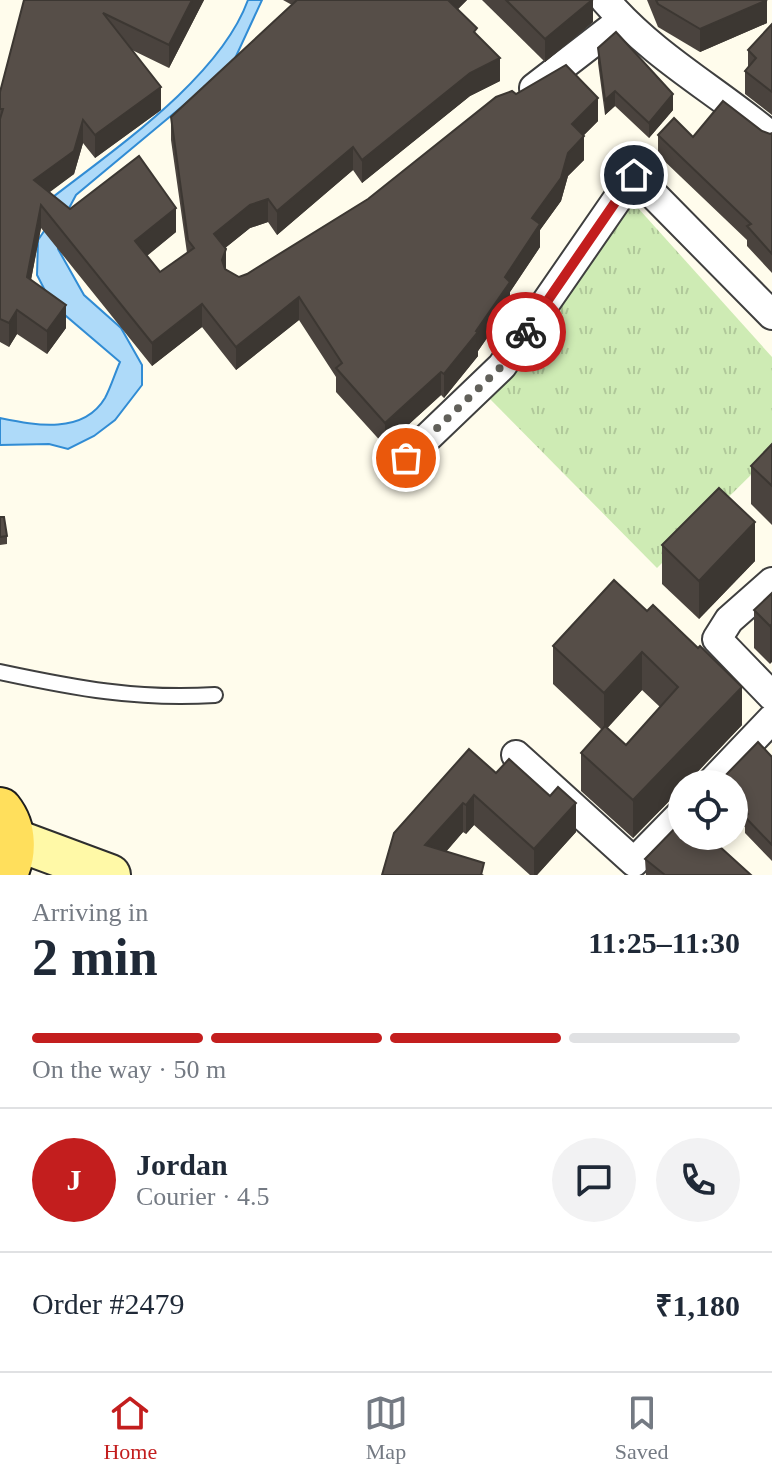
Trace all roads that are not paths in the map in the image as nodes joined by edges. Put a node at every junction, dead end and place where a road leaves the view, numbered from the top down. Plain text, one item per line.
1 (614, 10) edge
2 (509, 96) edge
3 (772, 137) edge
4 (772, 315) edge
5 (406, 458) dead end
6 (772, 582) edge
7 (0, 672) edge
8 (215, 695) dead end
9 (772, 696) edge
10 (772, 719) edge
11 (516, 755) dead end
12 (723, 770) edge
13 (668, 828) edge
14 (6, 842) edge
15 (629, 869) edge
16 (110, 875) edge

1 - 2 street
1 - 3 street
4 - 5 street
6 - 9 street
7 - 8 lane
10 - 12 street
11 - 15 street
13 - 15 street
14 - 16 main road

